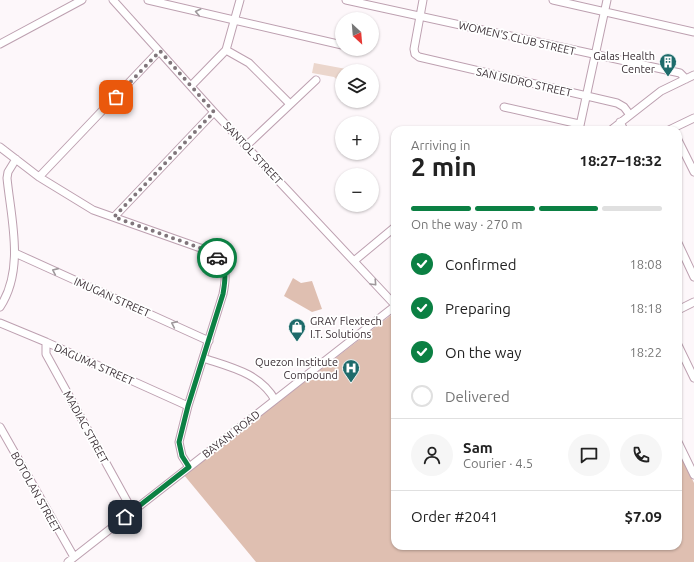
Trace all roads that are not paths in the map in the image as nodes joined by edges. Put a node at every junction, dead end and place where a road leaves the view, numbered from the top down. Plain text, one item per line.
1 (82, 0) edge
2 (113, 0) edge
3 (148, 0) edge
4 (240, 0) edge
5 (346, 0) edge
6 (423, 0) edge
7 (553, 0) edge
8 (607, 0) edge
9 (605, 11) junction
10 (420, 16) junction
11 (236, 20) junction
12 (694, 32) edge
13 (335, 43) edge
14 (0, 44) edge
15 (226, 50) junction
16 (160, 51) junction
17 (594, 55) junction
18 (694, 75) edge
19 (686, 78) junction
20 (316, 80) dead end
21 (191, 86) junction
22 (586, 96) junction
23 (290, 104) junction
24 (504, 107) dead end
25 (214, 112) junction
26 (630, 115) junction
27 (694, 118) edge
28 (620, 122) junction
29 (575, 126) edge
30 (579, 126) edge
31 (616, 126) edge
32 (622, 126) edge
33 (678, 126) edge
34 (246, 146) junction
35 (0, 147) edge
36 (682, 148) edge
37 (16, 159) junction
38 (694, 172) edge
39 (39, 177) junction
40 (114, 217) junction
41 (391, 230) edge
42 (682, 252) edge
43 (14, 253) junction
44 (354, 261) junction
45 (694, 277) edge
46 (391, 302) edge
47 (694, 302) edge
48 (0, 307) edge
49 (682, 308) edge
50 (391, 309) edge
51 (0, 323) edge
52 (209, 341) junction
53 (46, 342) junction
54 (682, 353) edge
55 (203, 358) junction
56 (694, 378) edge
57 (276, 400) junction
58 (188, 406) junction
59 (0, 427) edge
60 (682, 450) edge
61 (189, 467) junction
62 (694, 475) edge
63 (133, 512) junction
64 (71, 560) edge

1 - 14 street
2 - 16 street, SANTOL STREET
11 -> 3 street
4 - 11 street
5 - 10 street, WOMEN'S CLUB STREET
6 - 10 street
7 - 9 street
8 - 9 street
9 - 12 street
9 - 17 street
10 - 17 street, WOMEN'S CLUB STREET
10 - 22 street, SAN ISIDRO STREET
11 - 13 street
11 - 15 street
15 - 21 street
15 - 23 street
16 - 21 street, SANTOL STREET
16 - 39 street
17 - 19 street, WOMEN'S CLUB STREET
17 - 22 street
18 - 19 street
19 - 26 street
20 - 23 street
21 - 25 street, SANTOL STREET
22 - 26 street, SAN ISIDRO STREET
22 - 30 street
23 - 34 street
24 - 29 street
25 - 34 street, SANTOL STREET
25 - 40 street
26 - 28 street
27 - 33 street
28 - 31 street
28 - 32 street
34 - 44 street, SANTOL STREET
35 - 37 street
36 - 38 street
37 - 39 street
37 - 43 street
39 - 40 street
40 - 52 street
41 - 44 street
42 - 45 street
43 - 48 street
52 -> 43 street, IMUGAN STREET
44 -> 46 street, SANTOL STREET
47 - 49 street
50 - 57 street, BAYANI ROAD
51 - 53 street, DAGUMA STREET
52 - 55 street
53 - 58 street, DAGUMA STREET
53 - 63 street, MADIAC STREET
54 - 56 street
55 - 57 street
55 - 58 street
57 - 61 street, BAYANI ROAD
58 - 61 street
59 - 64 street, BOTOLAN STREET
60 - 62 street
61 - 63 street, BAYANI ROAD
63 - 64 street, BAYANI ROAD

